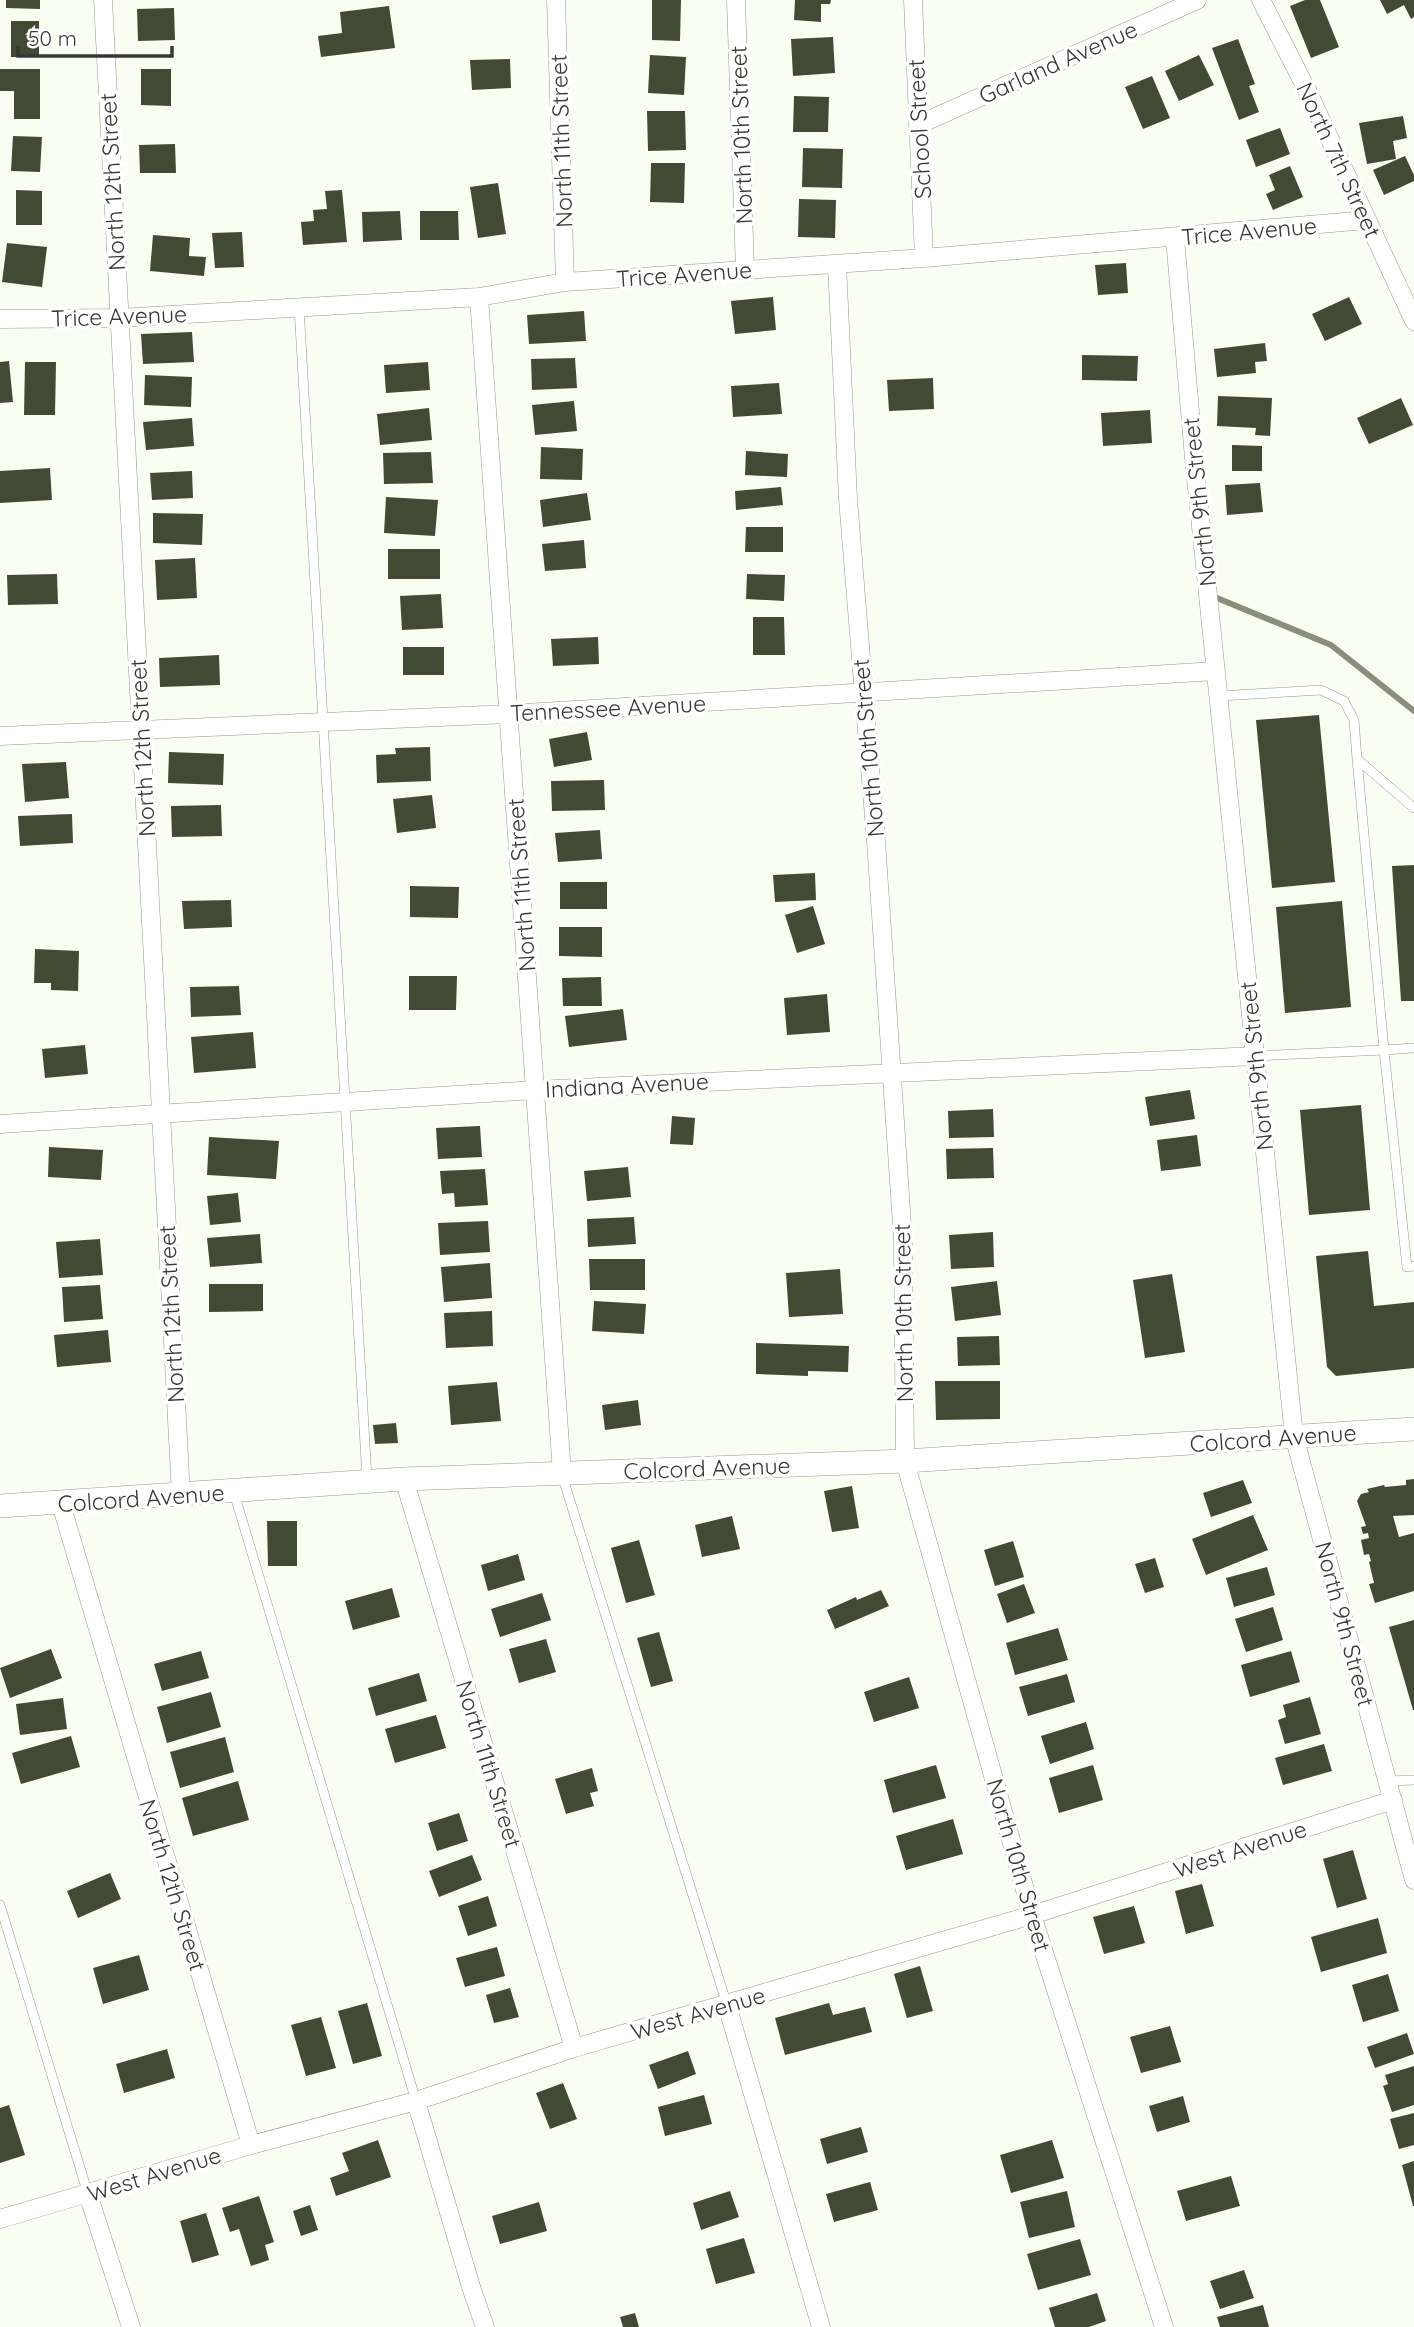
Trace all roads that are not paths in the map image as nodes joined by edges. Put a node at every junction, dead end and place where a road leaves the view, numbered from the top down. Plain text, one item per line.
1 (103, 0) edge
2 (556, 0) edge
3 (736, 0) edge
4 (913, 0) edge
5 (1197, 0) edge
6 (1261, 0) edge
7 (918, 125) junction
8 (1367, 220) junction
9 (1175, 237) junction
10 (924, 258) junction
11 (837, 264) junction
12 (745, 270) junction
13 (565, 282) junction
14 (479, 297) junction
15 (299, 307) junction
16 (119, 318) junction
17 (0, 319) edge
18 (1414, 321) edge
19 (1216, 671) junction
20 (864, 692) junction
21 (1219, 696) junction
22 (509, 714) junction
23 (322, 722) junction
24 (141, 730) junction
25 (0, 736) edge
26 (1357, 759) junction
27 (1414, 808) edge
28 (1414, 1048) edge
29 (1384, 1050) junction
30 (1255, 1056) junction
31 (892, 1073) junction
32 (535, 1090) junction
33 (346, 1102) junction
34 (161, 1115) junction
35 (0, 1124) edge
36 (1414, 1266) edge
37 (1414, 1429) edge
38 (1294, 1436) junction
39 (905, 1461) junction
40 (562, 1474) junction
41 (404, 1479) junction
42 (368, 1482) junction
43 (233, 1492) junction
44 (181, 1496) junction
45 (61, 1503) junction
46 (0, 1506) edge
47 (1414, 1780) edge
48 (1389, 1782) junction
49 (1393, 1800) junction
50 (1414, 1881) edge
51 (0, 1905) edge
52 (1032, 1915) junction
53 (727, 2005) junction
54 (574, 2048) junction
55 (416, 2101) junction
56 (251, 2145) junction
57 (88, 2194) junction
58 (0, 2219) edge
59 (131, 2327) edge
60 (485, 2327) edge
61 (821, 2327) edge
62 (1164, 2327) edge

1 - 16 street, North 12th Street
2 - 13 street, North 11th Street
3 - 12 street, North 10th Street
4 - 7 street, School Street
5 - 7 street, Garland Avenue
6 - 8 street, North 7th Street
7 - 10 street, School Street
8 - 9 street, Trice Avenue
8 - 18 street, North 7th Street
9 - 10 street, Trice Avenue
9 - 19 street, North 9th Street
10 - 11 street, Trice Avenue
11 - 12 street, Trice Avenue
11 - 20 street, North 10th Street
12 - 13 street, Trice Avenue
13 - 14 street, Trice Avenue
14 - 15 street, Trice Avenue
14 - 22 street, North 11th Street
15 - 16 street, Trice Avenue
15 - 23 lane
16 - 17 street, Trice Avenue
16 - 24 street, North 12th Street
19 - 20 street, Tennessee Avenue
19 - 21 street, North 9th Street
20 - 22 street, Tennessee Avenue
20 - 31 street, North 10th Street
21 - 26 lane
21 - 30 street, North 9th Street
22 - 23 street, Tennessee Avenue
22 - 32 street, North 11th Street
23 - 24 street, Tennessee Avenue
23 - 33 lane
24 - 25 street, Tennessee Avenue
24 - 34 street, North 12th Street
26 - 27 lane
26 - 29 lane
28 - 29 lane
29 - 30 lane
29 - 36 lane
30 - 31 street, Indiana Avenue
30 - 38 street, North 9th Street
31 - 32 street, Indiana Avenue
31 - 39 street, North 10th Street
32 - 33 street, Indiana Avenue
32 - 40 street, North 11th Street
33 - 34 street, Indiana Avenue
33 - 42 lane
34 - 35 street, Indiana Avenue
34 - 44 street, North 12th Street
37 - 38 street, Colcord Avenue
38 - 39 street, Colcord Avenue
38 - 48 street, North 9th Street
39 - 40 street, Colcord Avenue
39 - 52 street, North 10th Street
40 - 41 street, Colcord Avenue
40 - 53 lane
41 - 42 street, Colcord Avenue
41 - 54 street, North 11th Street
42 - 43 street, Colcord Avenue
43 - 44 street, Colcord Avenue
43 - 55 lane
44 - 45 street, Colcord Avenue
45 - 46 street, Colcord Avenue
45 - 56 street, North 12th Street
47 - 48 lane
48 - 49 street, North 9th Street
49 - 50 street, North 9th Street
49 - 52 street, West Avenue
51 - 57 lane
52 - 53 street, West Avenue
52 - 62 street, North 10th Street
53 - 54 street, West Avenue
53 - 61 street
54 - 55 street, West Avenue
55 - 56 street, West Avenue
55 - 60 street
56 - 57 street, West Avenue
57 - 58 street, West Avenue
57 - 59 street

